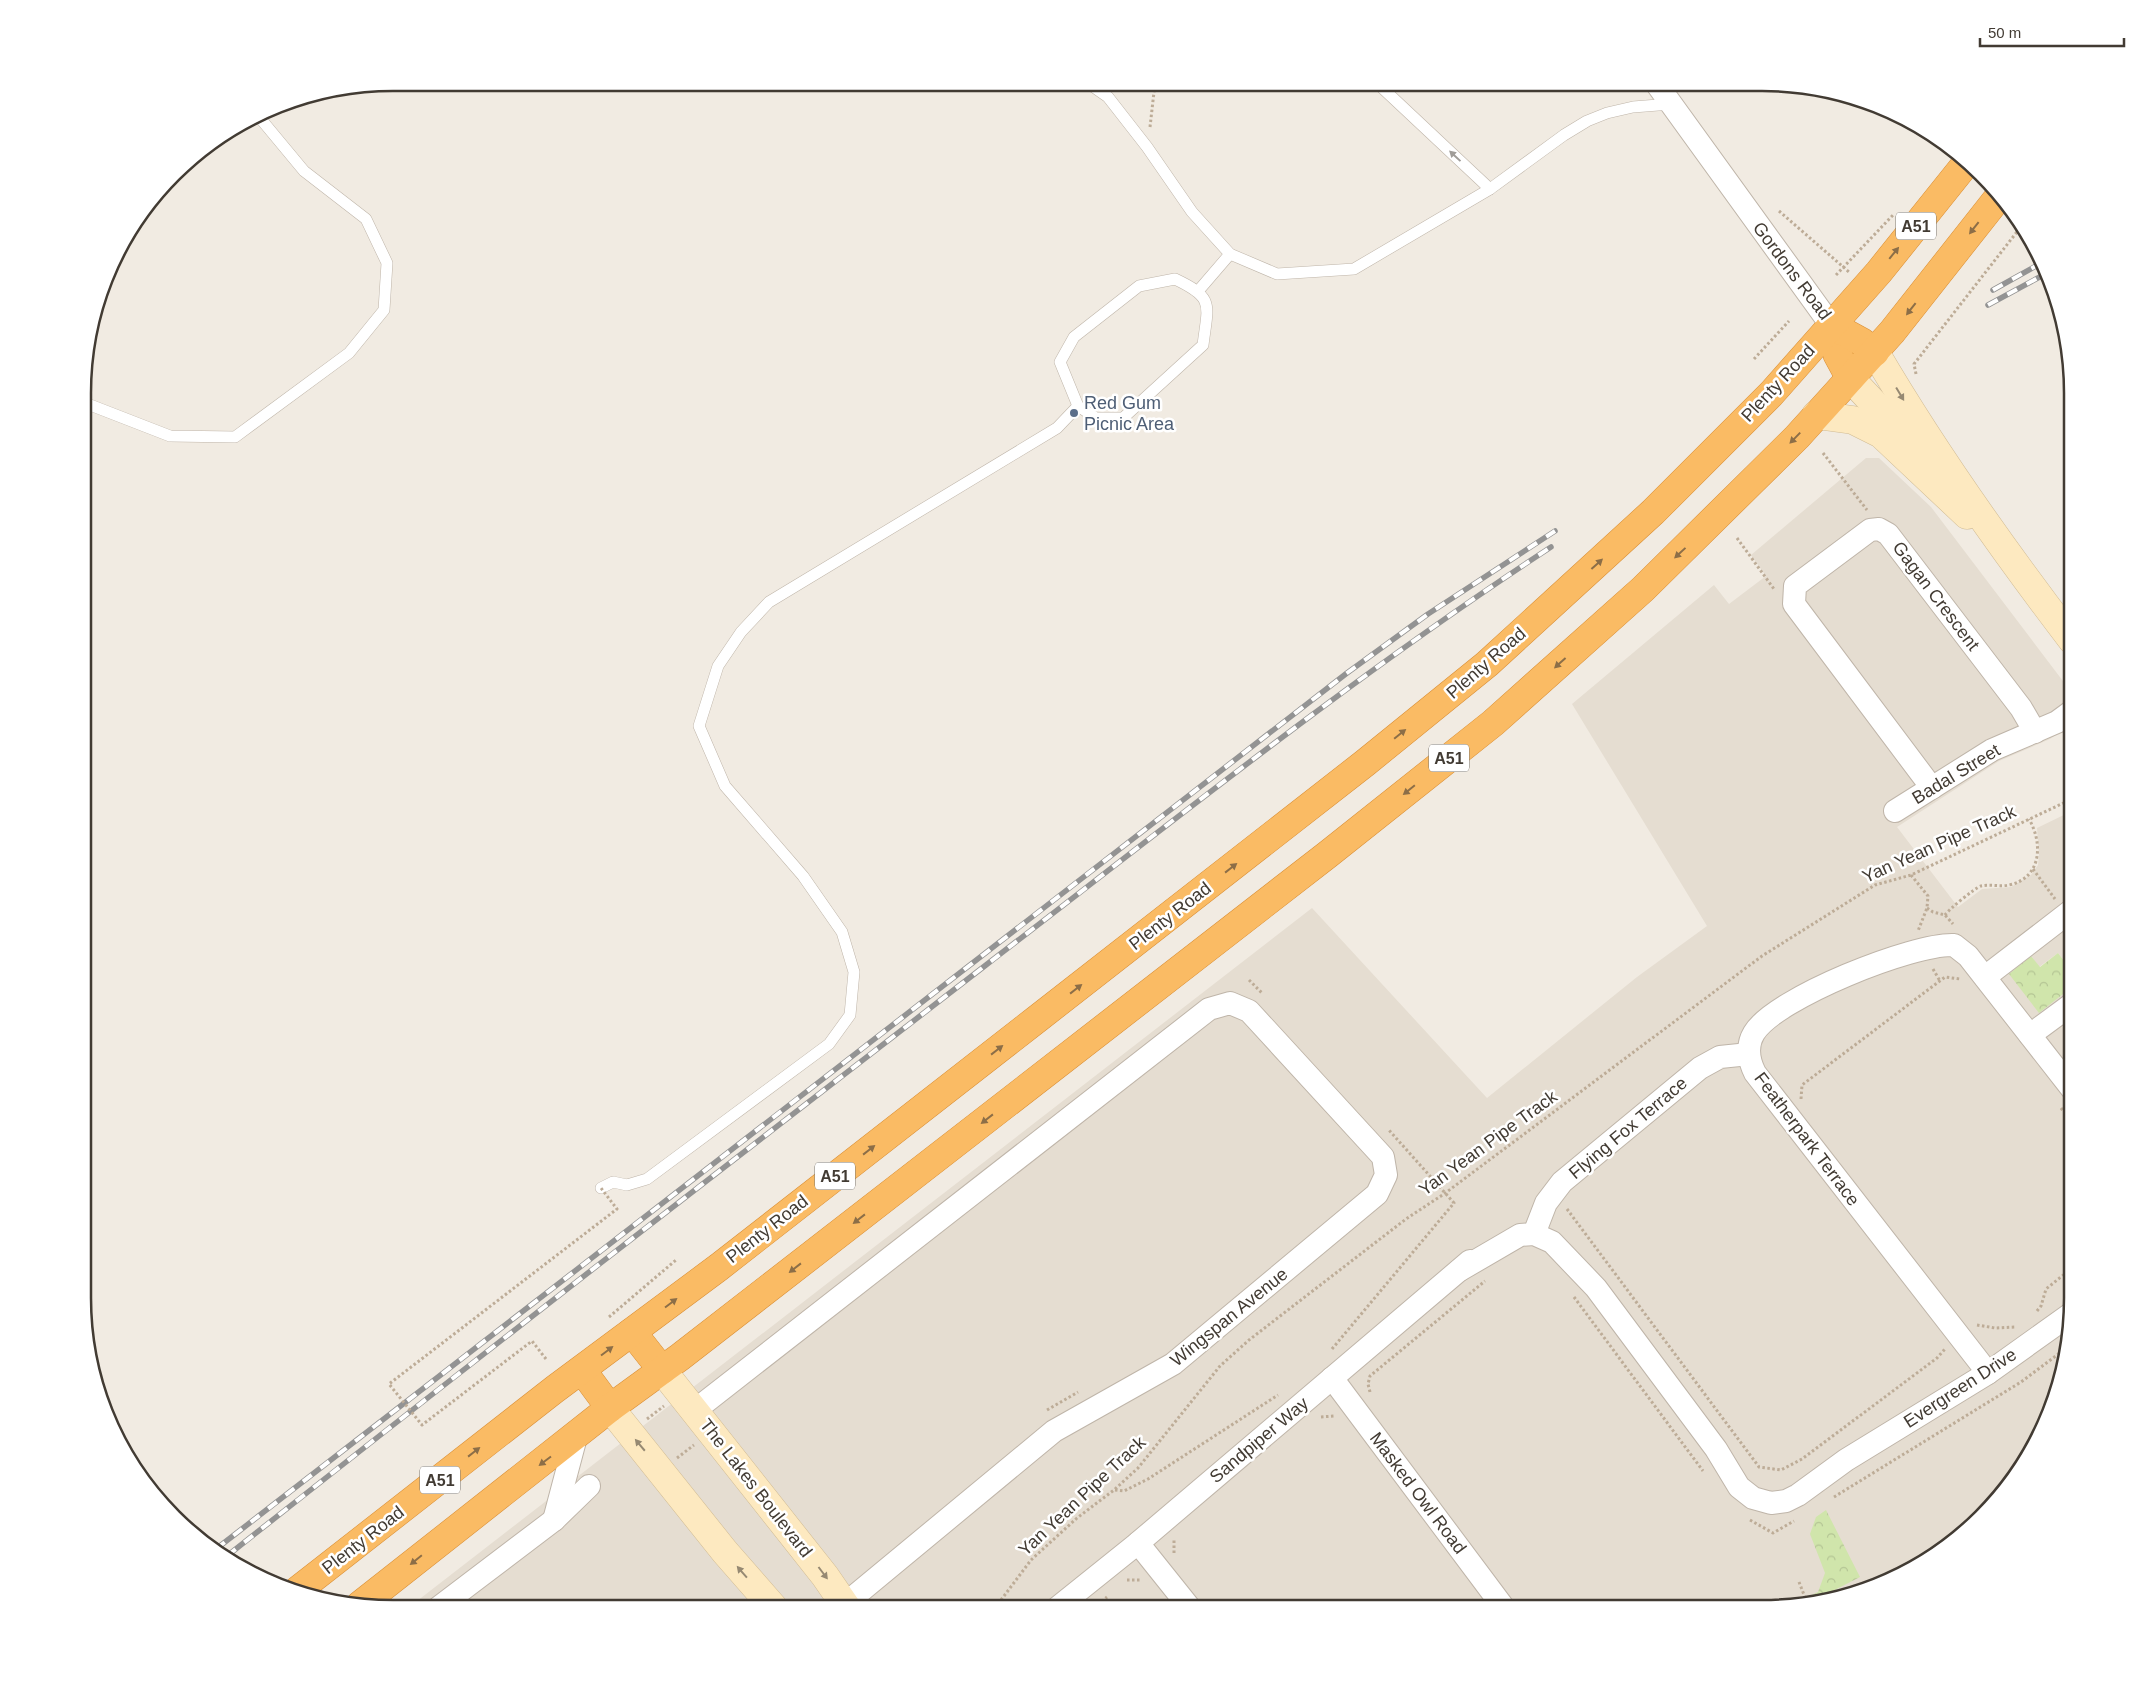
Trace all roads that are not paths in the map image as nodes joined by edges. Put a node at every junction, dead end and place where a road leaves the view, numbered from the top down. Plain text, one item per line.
1 (1099, 91) edge
2 (1385, 91) edge
3 (1662, 91) edge
4 (1671, 104) junction
5 (262, 121) edge
6 (1963, 168) edge
7 (1490, 190) junction
8 (1995, 202) edge
9 (1230, 254) junction
10 (1199, 290) junction
11 (1832, 325) junction
12 (1875, 352) junction
13 (1850, 378) junction
14 (91, 405) edge
15 (1078, 406) junction
16 (1816, 416) junction
17 (1993, 539) junction
18 (2064, 630) edge
19 (2064, 717) edge
20 (2035, 732) junction
21 (1932, 788) junction
22 (1894, 811) dead end
23 (2064, 917) edge
24 (1975, 982) junction
25 (2064, 1010) edge
26 (2030, 1035) junction
27 (1749, 1054) junction
28 (2064, 1094) edge
29 (601, 1188) road end
30 (1536, 1227) junction
31 (2063, 1320) edge
32 (632, 1332) junction
33 (582, 1370) junction
34 (662, 1370) junction
35 (1988, 1373) junction
36 (1332, 1378) junction
37 (610, 1408) junction
38 (694, 1411) junction
39 (576, 1438) junction
40 (589, 1486) dead end
41 (554, 1520) junction
42 (1138, 1543) junction
43 (303, 1586) edge
44 (368, 1599) edge
45 (449, 1600) edge
46 (767, 1600) edge
47 (839, 1600) edge
48 (852, 1600) edge
49 (1067, 1600) edge
50 (1196, 1600) edge
51 (1498, 1600) edge

1 - 9 lane
7 -> 2 lane
3 - 4 street, Gordons Road
4 - 7 lane
4 - 11 street, Gordons Road
5 - 14 lane
11 -> 6 highway, Plenty Road / A51
7 - 9 lane
8 -> 12 highway, A51
9 - 10 lane
10 - 15 lane
10 - 15 lane
11 - 12 highway, Gordons Road
11 - 13 highway
32 -> 11 highway, Plenty Road / A51
12 - 13 highway, A51
12 -> 17 street, Gordons Road
13 - 16 highway, A51
13 - 17 street, Gordons Road
15 - 29 lane
16 - 17 street
16 -> 34 highway, A51
17 - 18 street, Gordons Road
19 - 20 street, Badal Street
20 - 21 street, Badal Street
20 - 21 street, Gagan Crescent
21 - 22 street, Badal Street
23 - 24 street
24 - 26 street, Featherpark Terrace
24 - 27 street, Featherpark Terrace
25 - 26 street
26 - 28 street, Featherpark Terrace
27 - 30 street, Flying Fox Terrace
27 - 35 street, Featherpark Terrace
30 - 35 street, Evergreen Drive
30 - 36 street, Sandpiper Way
31 - 35 street, Evergreen Drive
33 -> 32 highway, Plenty Road / A51
32 - 34 highway
33 - 37 highway
43 -> 33 highway, Plenty Road / A51
34 - 37 highway, A51
34 - 38 street, The Lakes Boulevard
36 - 42 street, Sandpiper Way
36 - 51 street, Masked Owl Road
37 - 39 highway, A51
46 -> 37 street
38 -> 47 street, The Lakes Boulevard
38 - 48 street, Wingspan Avenue
39 - 41 street
39 -> 44 highway, A51
40 - 41 street
41 - 45 street
42 - 49 street, Sandpiper Way
42 - 50 street

